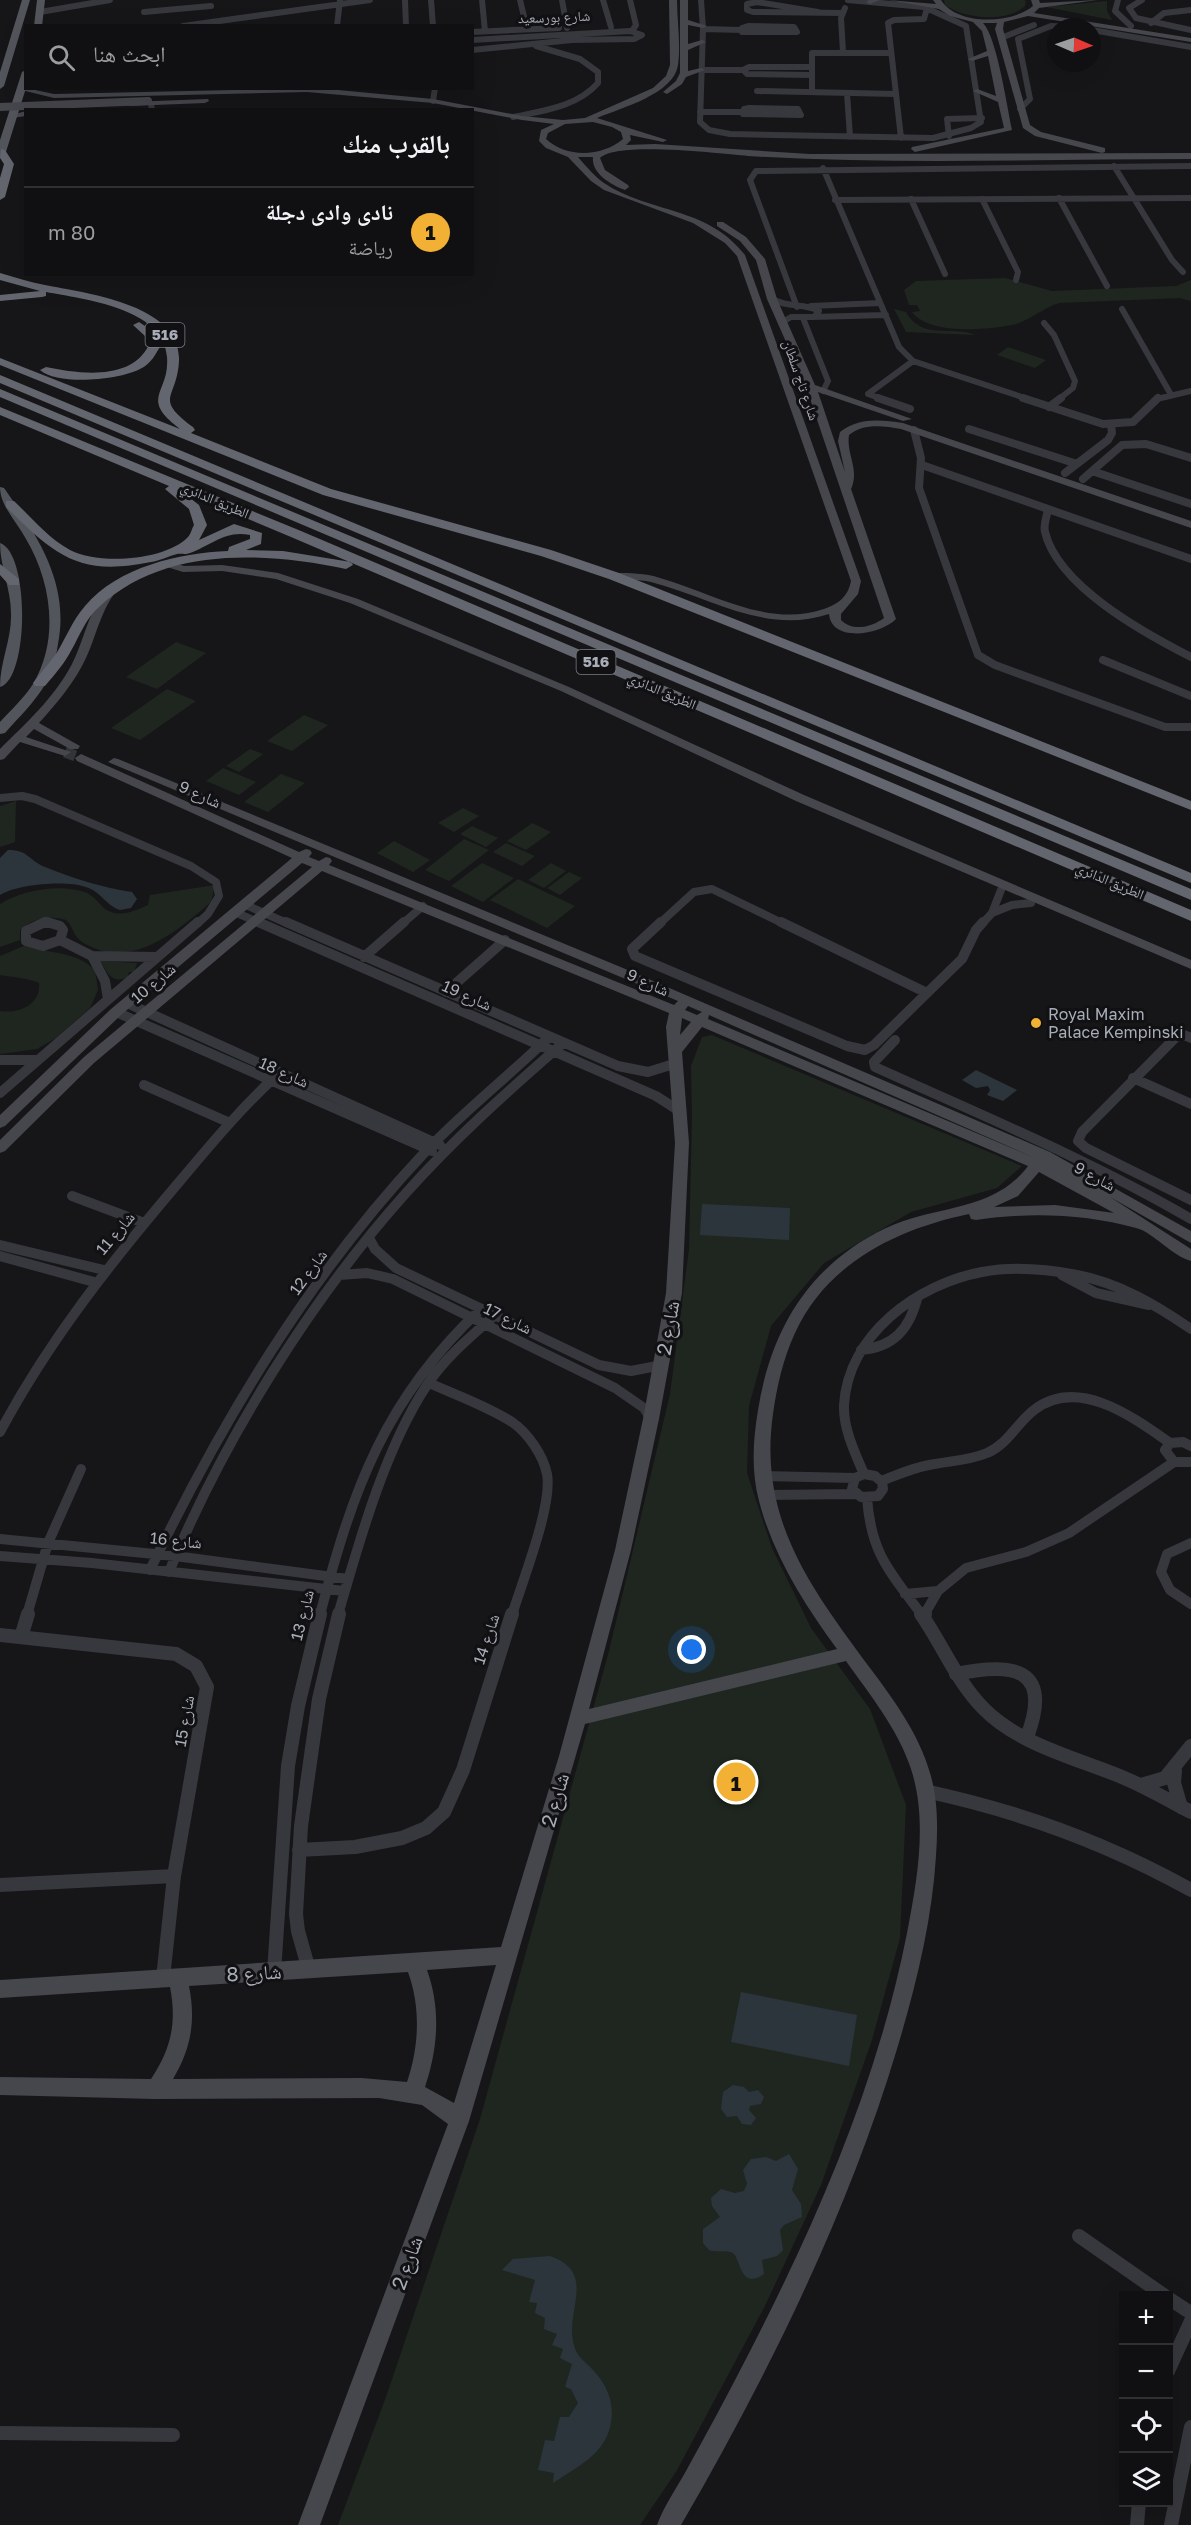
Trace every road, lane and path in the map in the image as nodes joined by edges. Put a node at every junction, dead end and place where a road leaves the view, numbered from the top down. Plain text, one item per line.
1 (26, 0) edge
2 (41, 0) edge
3 (110, 0) edge
4 (281, 0) edge
5 (370, 0) edge
6 (405, 0) edge
7 (430, 0) edge
8 (482, 0) edge
9 (520, 0) edge
10 (562, 0) edge
11 (603, 0) edge
12 (630, 0) edge
13 (673, 0) edge
14 (684, 0) edge
15 (701, 0) edge
16 (849, 0) edge
17 (892, 0) edge
18 (903, 0) edge
19 (1094, 0) edge
20 (1118, 0) edge
21 (1142, 0) edge
22 (101, 1) edge
23 (340, 1) edge
24 (873, 1) edge
25 (210, 3) edge
26 (939, 7) edge
27 (1034, 7) edge
28 (927, 8) junction
29 (286, 10) junction
30 (1191, 10) edge
31 (40, 12) junction
32 (144, 12) dead end
33 (818, 12) junction
34 (842, 13) junction
35 (926, 15) junction
36 (1067, 18) edge
37 (976, 20) junction
38 (1001, 20) junction
39 (214, 21) junction
40 (686, 22) junction
41 (1047, 22) edge
42 (1151, 23) junction
43 (38, 24) edge
44 (195, 24) edge
45 (337, 24) edge
46 (406, 24) edge
47 (433, 24) edge
48 (1131, 26) junction
49 (611, 27) junction
50 (567, 28) junction
51 (634, 28) junction
52 (703, 28) junction
53 (1047, 28) edge
54 (1101, 28) edge
55 (527, 29) junction
56 (1101, 29) edge
57 (1105, 29) junction
58 (742, 30) junction
59 (1191, 30) edge
60 (485, 31) junction
61 (474, 32) edge
62 (1001, 38) junction
63 (1191, 38) edge
64 (474, 40) edge
65 (702, 42) junction
66 (527, 44) junction
67 (1191, 47) edge
68 (685, 48) junction
69 (474, 50) edge
70 (843, 52) junction
71 (992, 52) junction
72 (891, 53) junction
73 (972, 59) junction
74 (674, 65) junction
75 (684, 65) junction
76 (811, 67) junction
77 (701, 70) junction
78 (743, 70) junction
79 (683, 75) junction
80 (812, 75) junction
81 (24, 79) edge
82 (0, 86) edge
83 (1013, 86) junction
84 (21, 89) junction
85 (24, 90) edge
86 (26, 90) edge
87 (435, 90) edge
88 (1028, 90) junction
89 (757, 92) dead end
90 (812, 92) junction
91 (977, 92) junction
92 (307, 93) edge
93 (847, 93) junction
94 (896, 94) junction
95 (54, 96) junction
96 (433, 101) junction
97 (1004, 101) junction
98 (150, 103) edge
99 (624, 104) junction
100 (0, 105) edge
101 (51, 108) edge
102 (68, 108) edge
103 (436, 108) edge
104 (468, 108) edge
105 (635, 108) junction
106 (474, 109) edge
107 (1020, 109) junction
108 (700, 112) junction
109 (743, 112) junction
110 (24, 113) edge
111 (474, 115) edge
112 (12, 116) junction
113 (513, 117) junction
114 (982, 118) junction
115 (1008, 118) junction
116 (530, 120) junction
117 (584, 120) junction
118 (1024, 121) junction
119 (562, 122) junction
120 (615, 125) junction
121 (532, 131) junction
122 (625, 131) junction
123 (1003, 132) junction
124 (949, 135) junction
125 (1032, 135) junction
126 (850, 137) junction
127 (901, 138) junction
128 (1053, 138) junction
129 (687, 143) junction
130 (639, 147) junction
131 (616, 148) junction
132 (915, 149) junction
133 (1191, 149) edge
134 (1102, 150) junction
135 (566, 152) junction
136 (0, 153) edge
137 (598, 156) junction
138 (1191, 156) edge
139 (576, 161) junction
140 (1114, 166) junction
141 (1191, 166) edge
142 (823, 168) junction
143 (0, 197) edge
144 (1059, 198) junction
145 (1132, 198) junction
146 (1191, 198) edge
147 (982, 199) junction
148 (835, 200) junction
149 (911, 200) junction
150 (1183, 272) dead end
151 (945, 274) dead end
152 (0, 276) edge
153 (1016, 280) dead end
154 (1107, 286) dead end
155 (0, 298) edge
156 (772, 299) junction
157 (880, 303) junction
158 (810, 306) junction
159 (797, 307) junction
160 (1122, 309) dead end
161 (885, 315) junction
162 (812, 317) junction
163 (803, 318) junction
164 (781, 323) junction
165 (1044, 323) dead end
166 (0, 361) edge
167 (913, 361) junction
168 (0, 379) edge
169 (811, 387) junction
170 (823, 391) junction
171 (1191, 391) edge
172 (0, 393) edge
173 (1170, 393) junction
174 (1049, 407) junction
175 (910, 409) dead end
176 (0, 411) edge
177 (1111, 425) junction
178 (969, 429) dead end
179 (914, 430) junction
180 (1191, 458) edge
181 (249, 462) junction
182 (1077, 464) junction
183 (922, 465) junction
184 (1092, 471) junction
185 (151, 473) junction
186 (1065, 473) junction
187 (1083, 479) junction
188 (0, 490) edge
189 (845, 490) junction
190 (10, 504) junction
191 (1191, 504) edge
192 (1048, 510) junction
193 (1191, 516) edge
194 (1191, 525) edge
195 (0, 547) edge
196 (221, 554) junction
197 (1191, 559) edge
198 (170, 560) junction
199 (0, 568) edge
200 (614, 576) junction
201 (405, 580) junction
202 (14, 582) junction
203 (110, 592) junction
204 (840, 606) junction
205 (1191, 657) edge
206 (1103, 660) dead end
207 (0, 683) edge
208 (40, 683) junction
209 (1191, 696) edge
210 (33, 724) junction
211 (1191, 727) edge
212 (0, 730) edge
213 (18, 738) junction
214 (77, 752) junction
215 (0, 756) edge
216 (0, 792) edge
217 (22, 796) junction
218 (0, 798) edge
219 (800, 798) junction
220 (1191, 806) edge
221 (247, 817) junction
222 (233, 827) junction
223 (315, 845) junction
224 (335, 854) junction
225 (301, 858) junction
226 (320, 866) junction
227 (1191, 878) edge
228 (1002, 890) junction
229 (1191, 895) edge
230 (1034, 901) junction
231 (423, 906) junction
232 (1172, 907) junction
233 (241, 909) junction
234 (992, 913) junction
235 (260, 916) junction
236 (1191, 916) edge
237 (1191, 926) edge
238 (60, 940) dead end
239 (504, 940) junction
240 (92, 956) junction
241 (157, 957) junction
242 (364, 957) junction
243 (592, 959) junction
244 (1191, 965) edge
245 (579, 970) junction
246 (1191, 972) edge
247 (446, 992) junction
248 (928, 993) junction
249 (108, 999) junction
250 (686, 1000) junction
251 (122, 1008) junction
252 (709, 1010) junction
253 (676, 1012) junction
254 (139, 1016) junction
255 (698, 1021) junction
256 (751, 1028) junction
257 (740, 1038) junction
258 (1191, 1038) edge
259 (895, 1040) dead end
260 (545, 1041) junction
261 (563, 1043) junction
262 (554, 1051) junction
263 (677, 1056) junction
264 (0, 1060) edge
265 (37, 1060) junction
266 (278, 1074) junction
267 (1133, 1078) junction
268 (269, 1082) junction
269 (144, 1084) dead end
270 (0, 1093) edge
271 (1191, 1104) edge
272 (681, 1112) junction
273 (0, 1123) edge
274 (230, 1123) junction
275 (432, 1146) junction
276 (0, 1148) edge
277 (445, 1152) junction
278 (1040, 1160) junction
279 (72, 1196) dead end
280 (1191, 1200) edge
281 (1191, 1219) edge
282 (144, 1223) junction
283 (1150, 1227) junction
284 (369, 1238) junction
285 (1191, 1238) edge
286 (874, 1242) junction
287 (0, 1245) edge
288 (0, 1256) edge
289 (1191, 1256) edge
290 (104, 1270) junction
291 (339, 1275) junction
292 (94, 1282) junction
293 (917, 1299) junction
294 (481, 1309) junction
295 (494, 1316) junction
296 (470, 1318) junction
297 (483, 1325) junction
298 (1191, 1329) edge
299 (861, 1350) junction
300 (662, 1365) junction
301 (429, 1383) junction
302 (235, 1407) junction
303 (250, 1412) junction
304 (651, 1419) junction
305 (0, 1432) edge
306 (1170, 1443) junction
307 (1190, 1445) edge
308 (1174, 1462) junction
309 (1190, 1464) edge
310 (81, 1469) dead end
311 (762, 1476) junction
312 (860, 1476) junction
313 (881, 1481) junction
314 (766, 1495) junction
315 (862, 1496) junction
316 (0, 1539) edge
317 (48, 1543) junction
318 (1191, 1543) edge
319 (157, 1554) junction
320 (0, 1556) edge
321 (175, 1556) junction
322 (44, 1560) junction
323 (150, 1570) junction
324 (170, 1572) junction
325 (329, 1577) junction
326 (348, 1579) junction
327 (325, 1590) junction
328 (344, 1591) junction
329 (938, 1591) junction
330 (905, 1594) junction
331 (1191, 1604) edge
332 (923, 1617) junction
333 (0, 1635) edge
334 (21, 1637) junction
335 (849, 1653) junction
336 (957, 1674) junction
337 (578, 1719) junction
338 (1027, 1737) junction
339 (1191, 1746) edge
340 (1175, 1771) junction
341 (1141, 1785) junction
342 (925, 1791) junction
343 (1186, 1810) edge
344 (299, 1850) junction
345 (174, 1876) junction
346 (0, 1885) edge
347 (1191, 1890) edge
348 (298, 1929) junction
349 (279, 1932) junction
350 (509, 1955) junction
351 (414, 1962) junction
352 (309, 1970) junction
353 (274, 1972) junction
354 (171, 1978) junction
355 (0, 1989) edge
356 (0, 2086) edge
357 (155, 2090) junction
358 (413, 2093) junction
359 (459, 2121) junction
360 (1079, 2236) dead end
361 (1158, 2291) edge
362 (1173, 2301) edge
363 (1191, 2313) edge
364 (1191, 2321) edge
365 (1173, 2360) edge
366 (1191, 2427) edge
367 (0, 2433) edge
368 (173, 2435) dead end
369 (1139, 2507) edge
370 (309, 2525) edge
371 (668, 2525) edge
372 (1137, 2525) edge
373 (1171, 2525) edge

1 - 82 main road
2 - 31 main road
3 - 22 street
4 - 29 street
5 - 23 street
6 - 46 street
7 - 47 street
8 - 60 street
9 - 55 street
10 - 50 street
11 - 49 street
12 - 51 street
13 - 74 street
14 - 40 street
15 - 52 street
16 - 24 street
16 - 34 street
17 - 18 street
18 - 26 street
19 - 27 street
20 - 48 street
21 - 42 street
22 - 31 street
23 - 29 street
23 - 45 street
24 - 28 street
25 - 32 street
25 - 39 street
26 - 28 street
26 - 35 street
26 - 37 street
26 - 73 street
27 - 36 street
27 - 38 street
27 - 48 street
28 - 35 street
29 - 39 street
30 - 42 street
31 - 43 main road
33 - 33 street
33 - 34 street
34 - 70 street
35 - 72 street
37 - 38 street
37 - 71 street
38 - 62 street
39 - 44 street
40 - 52 street
40 - 68 street
41 - 62 street
42 - 59 street
48 - 63 street
49 - 50 street, شارع بورسعيد
49 - 51 street, شارع بورسعيد
50 - 55 street, شارع بورسعيد
51 - 64 street
51 - 66 street
52 - 58 street
52 - 65 street
53 - 88 street
54 - 57 street
55 - 60 street, شارع بورسعيد
56 - 57 street
57 - 63 street
57 - 67 street
58 - 58 street
60 - 61 street, شارع بورسعيد
62 - 83 street
65 - 68 street
65 - 77 street
66 - 69 street
66 - 113 street
68 - 75 street
70 - 72 street
70 - 76 street
71 - 73 street
71 - 97 street
72 - 94 street
73 - 91 street
74 - 75 street
74 - 99 street
75 - 79 street
76 - 78 street
76 - 80 street
77 - 78 street
77 - 79 street
77 - 108 street
78 - 80 street
79 - 105 street
80 - 90 street
81 - 84 main road
83 - 88 street
83 - 107 street
84 - 85 street
84 - 112 main road
86 - 95 street
87 - 96 street
88 - 107 street
89 - 90 street
90 - 93 street
91 - 97 street
91 - 114 street
92 - 95 street
92 - 96 street
92 - 98 street
92 - 103 street
93 - 94 street
93 - 126 street
94 - 127 street
95 - 101 street
96 - 104 street
97 - 115 street
98 - 100 street, bridge
98 - 102 street
99 - 105 street
99 - 117 street
105 - 120 street
106 - 113 street
107 - 118 street
108 - 109 street
108 - 126 street
109 - 109 street
110 - 112 street
111 - 121 street
112 - 136 main road
113 - 116 street
114 - 124 street
114 - 124 street
115 - 118 street
115 - 123 street
116 - 119 street
116 - 121 street
117 - 119 street
117 - 120 street
118 - 125 street
118 - 128 street
119 - 121 street
120 - 122 street
121 - 135 street, شارع تاج سلطان
122 - 129 street
122 - 131 street
123 - 125 street
123 - 132 street
124 - 127 street
125 - 128 street
126 - 127 street
128 - 134 street
129 - 130 street
129 - 132 street
130 - 131 street
130 - 138 street
131 - 137 street
132 - 134 street
133 - 134 street
135 - 137 street
135 - 139 street, شارع تاج سلطان
136 - 143 highway
137 - 139 street
137 - 156 street, شارع تاج سلطان
139 - 204 street, شارع تاج سلطان
140 - 141 street
140 - 142 street
140 - 145 street
142 - 148 street
142 - 159 street
144 - 145 street
144 - 147 street
144 - 154 street
145 - 146 street
145 - 150 street
147 - 149 street
147 - 153 street
148 - 149 street
148 - 157 street
149 - 151 street
152 - 181 highway, 516
155 - 166 highway, 516
156 - 159 street
156 - 164 street, شارع تاج سلطان
157 - 158 street
157 - 161 street
158 - 159 street
158 - 162 street
160 - 173 street
161 - 162 street
161 - 167 street
162 - 163 street
163 - 164 street
163 - 170 street
164 - 169 street, شارع تاج سلطان
165 - 174 street
166 - 181 highway, 516
167 - 174 street
167 - 175 street
168 - 227 highway, الطريق الدائري / 516
169 - 170 street
169 - 189 street, شارع تاج سلطان
170 - 186 street
171 - 173 street
172 - 229 highway, الطريق الدائري / 516
173 - 177 street
174 - 177 street
176 - 185 highway, الطريق الدائري / 516
177 - 182 street
178 - 182 street
179 - 183 street
179 - 189 street
179 - 194 street
180 - 184 street
181 - 200 highway, 516
182 - 186 street
183 - 192 street
183 - 211 street
184 - 187 street
184 - 191 street
185 - 198 highway, 516
185 - 201 highway, الطريق الدائري / 516
186 - 187 street
187 - 193 street
188 - 190 main road
189 - 204 street, شارع تاج سلطان
190 - 198 highway, 516
190 - 208 main road
192 - 197 street
192 - 205 street
195 - 202 main road
196 - 198 highway, 516
196 - 198 highway
196 - 201 highway, 516
198 - 203 highway, 516
198 - 219 street
199 - 202 highway
200 - 204 street
200 - 220 highway, 516
201 - 232 highway, الطريق الدائري / 516
202 - 207 main road
203 - 208 highway, 516
203 - 210 street
206 - 209 street
208 - 212 main road
210 - 213 street
210 - 214 street, شارع 9
213 - 214 street, شارع 9
213 - 215 street
214 - 221 street, شارع 9
214 - 222 street, شارع 9
216 - 217 street
217 - 218 street
217 - 241 street
219 - 228 street
219 - 230 street
221 - 222 street
221 - 223 street, شارع 9
222 - 225 street, شارع 9
223 - 224 street, شارع 9
223 - 225 street, شارع 10
224 - 226 street, شارع 10
224 - 243 street, شارع 9
225 - 226 street, شارع 9
225 - 233 street, شارع 10
226 - 231 street, شارع 9
226 - 235 street, شارع 10
228 - 230 street
228 - 234 street
230 - 234 street
230 - 244 street
230 - 246 street
231 - 239 street, شارع 9
231 - 242 street
232 - 236 highway, الطريق الدائري / 516
232 - 237 highway
233 - 235 street, شارع 19
233 - 251 street, شارع 10
234 - 248 street
235 - 242 street, شارع 19
235 - 254 street, شارع 10
235 - 260 street, شارع 19
238 - 240 street
239 - 245 street, شارع 9
239 - 247 street
240 - 241 street
240 - 249 street
241 - 249 street
242 - 247 street, شارع 19
243 - 245 street
243 - 250 street, شارع 9
245 - 253 street, شارع 9
247 - 260 street, شارع 19
248 - 248 street
249 - 265 street
250 - 252 street, شارع 9
250 - 253 street
251 - 254 street, شارع 18
251 - 273 street, شارع 10
252 - 255 street
252 - 256 street, شارع 9
253 - 255 street, شارع 9
253 - 263 street, شارع 2
254 - 266 street, شارع 18
254 - 268 street, شارع 18
254 - 276 street, شارع 10
255 - 257 street, شارع 9
255 - 263 street
256 - 257 street
256 - 278 street, شارع 9
257 - 278 street, شارع 9
258 - 267 street
259 - 281 street
260 - 261 street, شارع 19
260 - 262 street, شارع 19
260 - 275 street, شارع 12
261 - 262 street, شارع 12
261 - 263 street, شارع 19
262 - 272 street, شارع 19
262 - 277 street, شارع 12
263 - 272 street, شارع 2
264 - 265 street
265 - 270 street
266 - 268 street, شارع 11
266 - 275 street, شارع 18
267 - 271 street
267 - 280 street
268 - 274 street, شارع 11
268 - 275 street, شارع 18
269 - 274 street
272 - 300 street, شارع 2
274 - 282 street, شارع 11
275 - 277 street, شارع 18
275 - 302 street, شارع 12
277 - 284 street, شارع 12
278 - 283 street, شارع 9
278 - 285 street, شارع 9
278 - 286 street
279 - 282 street
282 - 290 street, شارع 11
283 - 286 street
283 - 289 street, شارع 9
284 - 291 street, شارع 12
284 - 294 street, شارع 17
286 - 311 street
287 - 290 street
288 - 292 street
290 - 292 street, شارع 11
291 - 296 street, شارع 17
291 - 303 street, شارع 12
292 - 305 street, شارع 11
293 - 298 street
293 - 299 street
293 - 299 street
294 - 295 street, شارع 17
294 - 296 street, شارع 13
295 - 297 street, شارع 13
295 - 300 street, شارع 17
296 - 297 street, شارع 17
296 - 325 street, شارع 13
297 - 301 street, شارع 13
297 - 304 street, شارع 17
299 - 312 street
300 - 304 street, شارع 2
301 - 326 street, شارع 13
301 - 344 street, شارع 14
302 - 303 street
302 - 319 street, شارع 12
303 - 321 street, شارع 12
304 - 337 street, شارع 2
306 - 307 street
306 - 308 street
306 - 313 street
308 - 309 street
308 - 329 street
310 - 317 street
311 - 312 street
311 - 314 street
312 - 313 street
312 - 315 street
313 - 315 street
314 - 315 street
314 - 335 street
315 - 330 street
316 - 317 street, شارع 16
317 - 319 street, شارع 16
317 - 322 street
318 - 331 street
319 - 321 street, شارع 16
319 - 323 street, شارع 12
320 - 322 street, شارع 16
321 - 324 street, شارع 12
321 - 325 street, شارع 16
322 - 323 street, شارع 16
322 - 334 street
323 - 324 street, شارع 16
324 - 327 street, شارع 16
325 - 326 street, شارع 16
325 - 327 street, شارع 13
326 - 328 street, شارع 13
327 - 328 street, شارع 16
327 - 349 street, شارع 13
328 - 344 street, شارع 13
329 - 330 street
329 - 332 street
330 - 332 street
332 - 336 street
333 - 334 street, شارع 15
334 - 345 street, شارع 15
335 - 337 street
335 - 342 street
336 - 338 street
336 - 338 street
337 - 350 street, شارع 2
338 - 341 street
339 - 340 street
340 - 341 street
340 - 343 street
341 - 343 street
342 - 347 street
342 - 371 street
344 - 348 street, شارع 13
345 - 346 street
345 - 354 street, شارع 15
348 - 349 street
348 - 352 street, شارع 13
349 - 353 street, شارع 13
350 - 351 street, شارع 8
350 - 359 street, شارع 2
351 - 352 street, شارع 8
351 - 358 street
352 - 353 street, شارع 8
353 - 354 street, شارع 8
354 - 355 street, شارع 8
354 - 357 street
356 - 357 street
357 - 358 street
358 - 359 street
359 - 370 street, شارع 2
360 - 361 street
362 - 363 street
364 - 365 street
366 - 373 street
367 - 368 street
369 - 372 street

